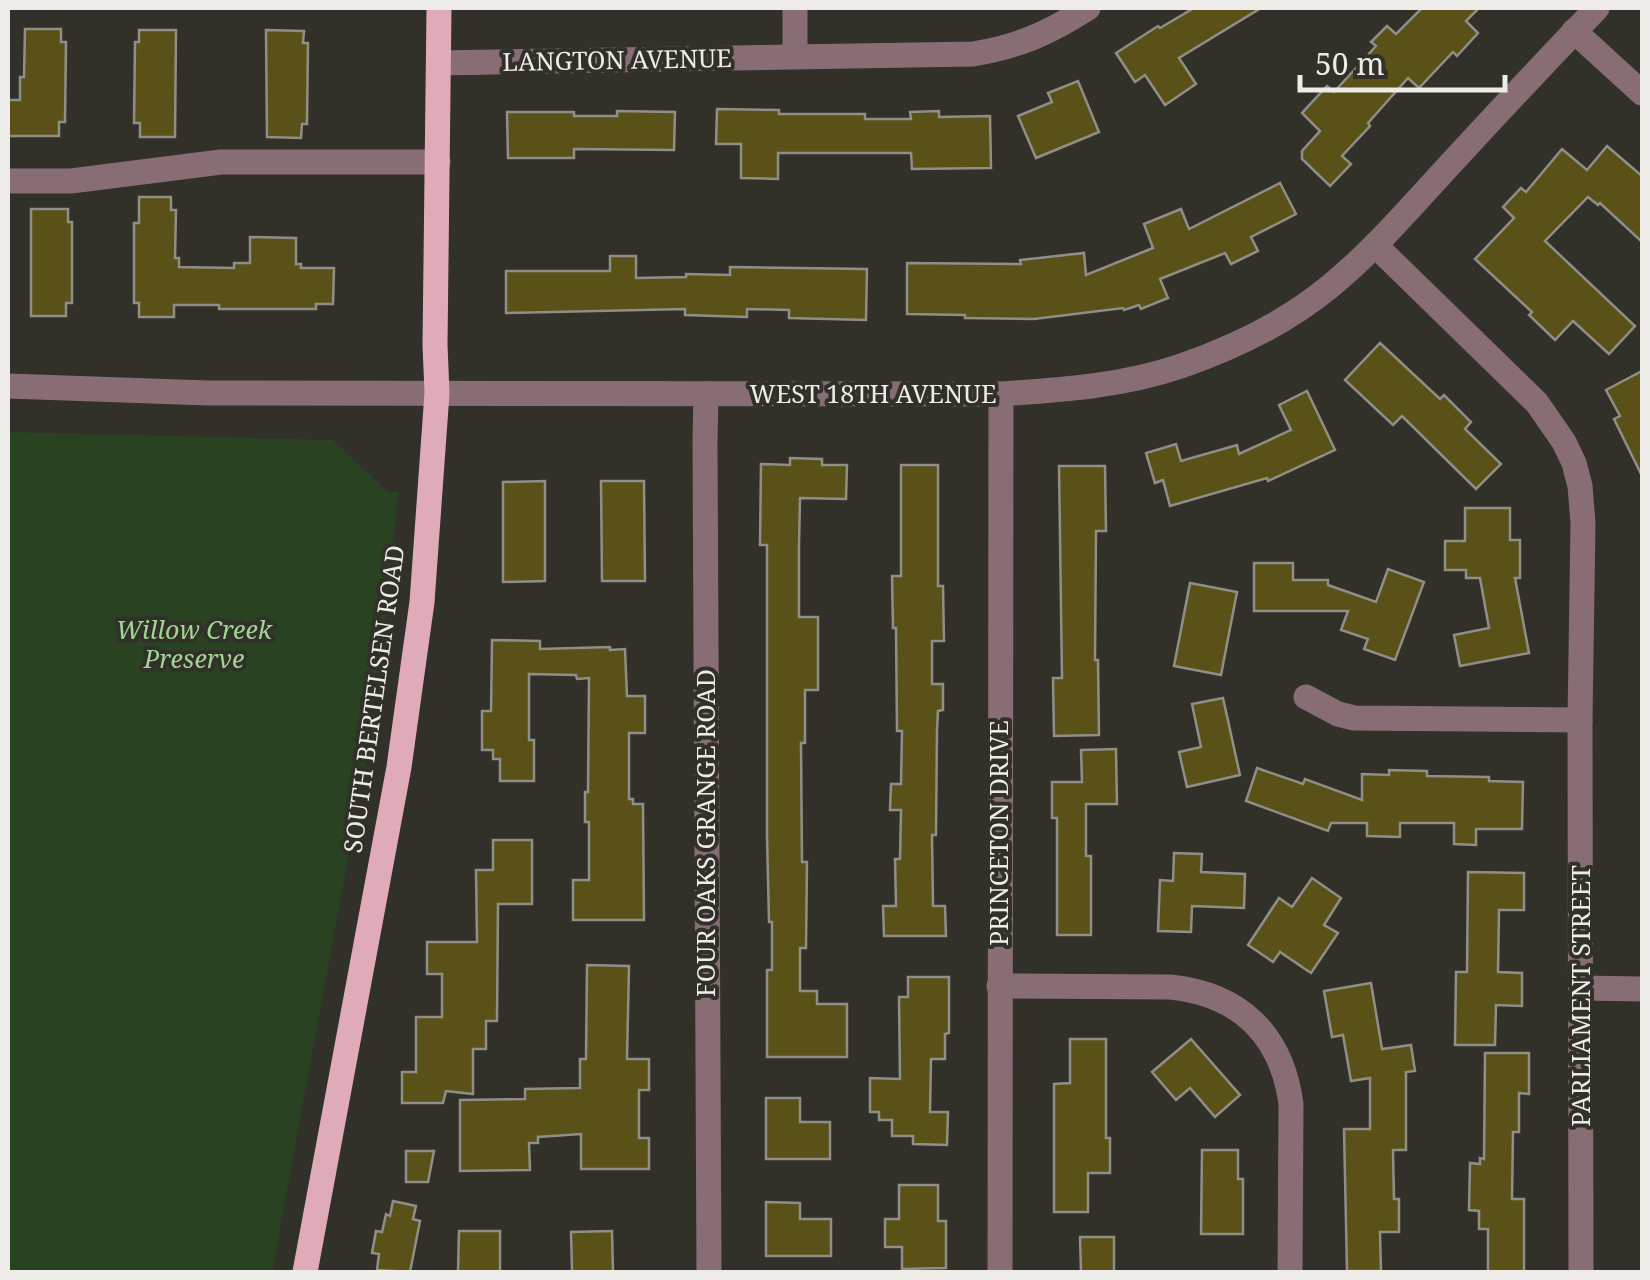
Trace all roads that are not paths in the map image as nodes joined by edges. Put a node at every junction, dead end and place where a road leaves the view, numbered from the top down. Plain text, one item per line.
1 (440, 8) edge
2 (795, 8) edge
3 (1088, 8) edge
4 (1597, 8) edge
5 (1574, 32) junction
6 (795, 56) junction
7 (440, 63) junction
8 (1642, 94) edge
9 (438, 162) junction
10 (8, 181) edge
11 (1375, 245) junction
12 (8, 386) edge
13 (437, 393) junction
14 (706, 394) junction
15 (1001, 394) junction
16 (1306, 697) dead end
17 (1580, 720) junction
18 (999, 986) junction
19 (1582, 988) junction
20 (1642, 989) edge
21 (305, 1272) edge
22 (708, 1272) edge
23 (1000, 1272) edge
24 (1290, 1272) edge
25 (1581, 1272) edge

1 - 7 main road, SOUTH BERTELSEN ROAD
2 - 6 street
3 - 6 street, LANGTON AVENUE
4 - 5 street, WEST 18TH AVENUE
5 - 8 street
5 - 11 street, WEST 18TH AVENUE
6 - 7 street, LANGTON AVENUE
7 - 9 main road, SOUTH BERTELSEN ROAD
9 - 10 street
9 - 13 main road, SOUTH BERTELSEN ROAD
11 - 15 street, WEST 18TH AVENUE
11 - 17 street, PARLIAMENT STREET
12 - 13 street, WEST 18TH AVENUE
13 - 14 street, WEST 18TH AVENUE
13 - 21 main road, SOUTH BERTELSEN ROAD
14 - 15 street, WEST 18TH AVENUE
14 - 22 street, FOUR OAKS GRANGE ROAD
15 - 18 street, PRINCETON DRIVE
16 - 17 street
17 - 19 street, PARLIAMENT STREET
18 - 23 street, PRINCETON DRIVE
18 - 24 street
19 - 20 street
19 - 25 street, PARLIAMENT STREET

